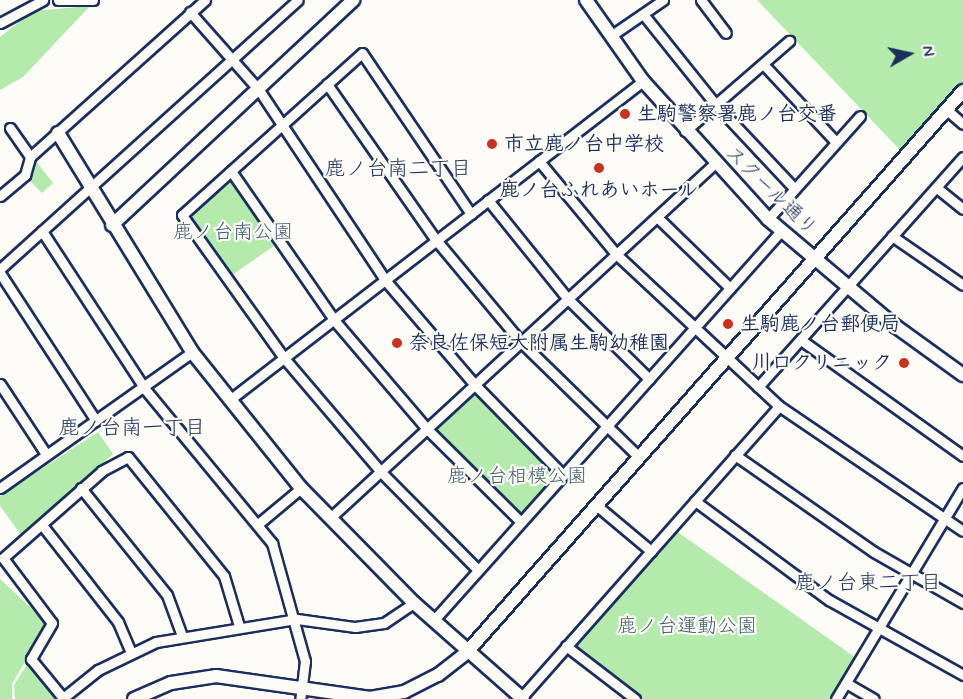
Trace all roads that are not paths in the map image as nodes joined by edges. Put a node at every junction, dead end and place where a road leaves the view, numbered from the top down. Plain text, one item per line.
1 (43, 0) edge
2 (58, 0) edge
3 (93, 0) edge
4 (205, 0) edge
5 (298, 0) edge
6 (353, 0) edge
7 (586, 0) edge
8 (663, 0) edge
9 (701, 0) edge
10 (190, 12) junction
11 (643, 14) junction
12 (0, 23) edge
13 (726, 33) dead end
14 (612, 35) junction
15 (789, 41) dead end
16 (233, 60) junction
17 (763, 64) junction
18 (643, 81) junction
19 (327, 84) junction
20 (259, 90) junction
21 (963, 91) edge
22 (716, 105) junction
23 (947, 110) junction
24 (860, 116) dead end
25 (963, 124) edge
26 (280, 127) junction
27 (10, 128) dead end
28 (685, 131) junction
29 (58, 133) junction
30 (836, 142) junction
31 (30, 157) junction
32 (963, 157) edge
33 (539, 161) junction
34 (714, 164) junction
35 (231, 171) junction
36 (937, 188) junction
37 (795, 189) junction
38 (91, 192) junction
39 (0, 196) edge
40 (488, 200) junction
41 (963, 209) edge
42 (471, 214) junction
43 (657, 217) junction
44 (768, 219) junction
45 (112, 225) junction
46 (42, 231) junction
47 (781, 231) junction
48 (892, 236) junction
49 (436, 240) junction
50 (616, 254) junction
51 (0, 256) edge
52 (814, 259) junction
53 (10, 260) junction
54 (0, 269) edge
55 (0, 273) edge
56 (385, 280) junction
57 (963, 285) edge
58 (848, 287) junction
59 (730, 288) junction
60 (568, 298) junction
61 (333, 320) junction
62 (693, 329) junction
63 (801, 340) junction
64 (522, 342) junction
65 (192, 352) junction
66 (284, 358) junction
67 (727, 358) junction
68 (963, 375) edge
69 (649, 379) junction
70 (0, 384) edge
71 (475, 385) junction
72 (758, 387) junction
73 (145, 389) junction
74 (232, 398) junction
75 (779, 406) junction
76 (96, 421) junction
77 (606, 427) junction
78 (427, 429) junction
79 (46, 454) junction
80 (735, 455) junction
81 (963, 456) edge
82 (639, 458) junction
83 (381, 472) junction
84 (563, 475) junction
85 (0, 488) edge
86 (81, 488) junction
87 (963, 488) edge
88 (302, 489) junction
89 (695, 501) junction
90 (596, 505) junction
91 (330, 518) junction
92 (944, 519) junction
93 (521, 522) junction
94 (258, 524) junction
95 (42, 525) junction
96 (963, 531) edge
97 (651, 550) junction
98 (478, 570) junction
99 (911, 574) junction
100 (414, 603) junction
101 (963, 603) edge
102 (297, 619) junction
103 (433, 621) junction
104 (239, 626) junction
105 (878, 629) junction
106 (182, 636) junction
107 (566, 646) junction
108 (131, 652) junction
109 (467, 652) junction
110 (963, 675) edge
111 (846, 683) junction
112 (300, 695) edge
113 (521, 698) edge
114 (134, 699) edge
115 (634, 699) edge
116 (836, 699) edge
117 (874, 699) edge

1 - 12 street
2 - 3 street
4 - 10 street
5 - 16 street
6 - 20 street
7 - 14 street, スクール通り
8 - 11 street
9 - 13 street
10 - 16 street
10 - 29 street
11 - 14 street
11 - 22 street
14 - 18 street, スクール通り
15 - 17 street
16 - 20 street
16 - 38 street
17 - 22 street
17 - 30 street
18 - 28 street, スクール通り
18 - 33 street
19 - 26 street
19 - 42 street
19 - 49 street
20 - 26 street
20 - 45 street
21 - 23 street
22 - 28 street
22 - 37 street
23 - 25 street
23 - 52 street
24 - 30 street
26 - 35 street
26 - 56 street
27 - 31 street
28 - 34 street, スクール通り
29 - 31 street
29 - 38 street
30 - 37 street
31 - 39 street
32 - 36 street
33 - 40 street
33 - 50 street
34 - 43 street
34 - 44 street, スクール通り
35 - 61 street
35 - 66 street
36 - 41 street
36 - 48 street
37 - 44 street
38 - 45 street
38 - 46 street
40 - 42 street
40 - 60 street
42 - 49 street
43 - 50 street
43 - 59 street
44 - 47 street, スクール通り
45 - 65 street
46 - 53 street
46 - 73 street
47 - 52 street, スクール通り
47 - 59 street
48 - 57 street
48 - 58 street
49 - 56 street
49 - 64 street
50 - 60 street
50 - 62 street
51 - 53 street
52 - 58 street, スクール通り
52 - 67 street
53 - 54 street
55 - 76 street
56 - 61 street
56 - 71 street
58 - 63 street
58 - 68 street, スクール通り
59 - 62 street
60 - 64 street
60 - 69 street
61 - 66 street
61 - 78 street
62 - 67 street
62 - 69 street
63 - 72 street
63 - 81 street
64 - 71 street
64 - 77 street
65 - 73 street
65 - 74 street
66 - 74 street
66 - 83 street
67 - 72 street
67 - 82 street
69 - 77 street
70 - 79 street
71 - 78 street
71 - 84 street
72 - 75 street
73 - 76 street
73 - 94 street
74 - 88 street
75 - 80 street
75 - 92 street
76 - 79 street
77 - 82 street
77 - 84 street
78 - 83 street
78 - 93 street
79 - 85 street
80 - 89 street
80 - 99 street
82 - 90 street
83 - 91 street
83 - 98 street
84 - 93 street
86 - 95 street
86 - 104 street
86 - 106 street
87 - 92 street
88 - 91 street
88 - 94 street
89 - 97 street
89 - 105 street
90 - 97 street
90 - 109 street
91 - 100 street
92 - 96 street
92 - 99 street
93 - 98 street
94 - 102 street
95 - 108 street
95 - 108 street
97 - 107 street
98 - 103 street
99 - 101 street
99 - 105 street
100 - 102 street
100 - 103 street
102 - 104 street
102 - 112 street
103 - 109 street
104 - 106 street
105 - 110 street
105 - 111 street
106 - 108 street
107 - 113 street
107 - 115 street
109 - 112 street
109 - 113 street
111 - 116 street
111 - 117 street
112 - 114 street

